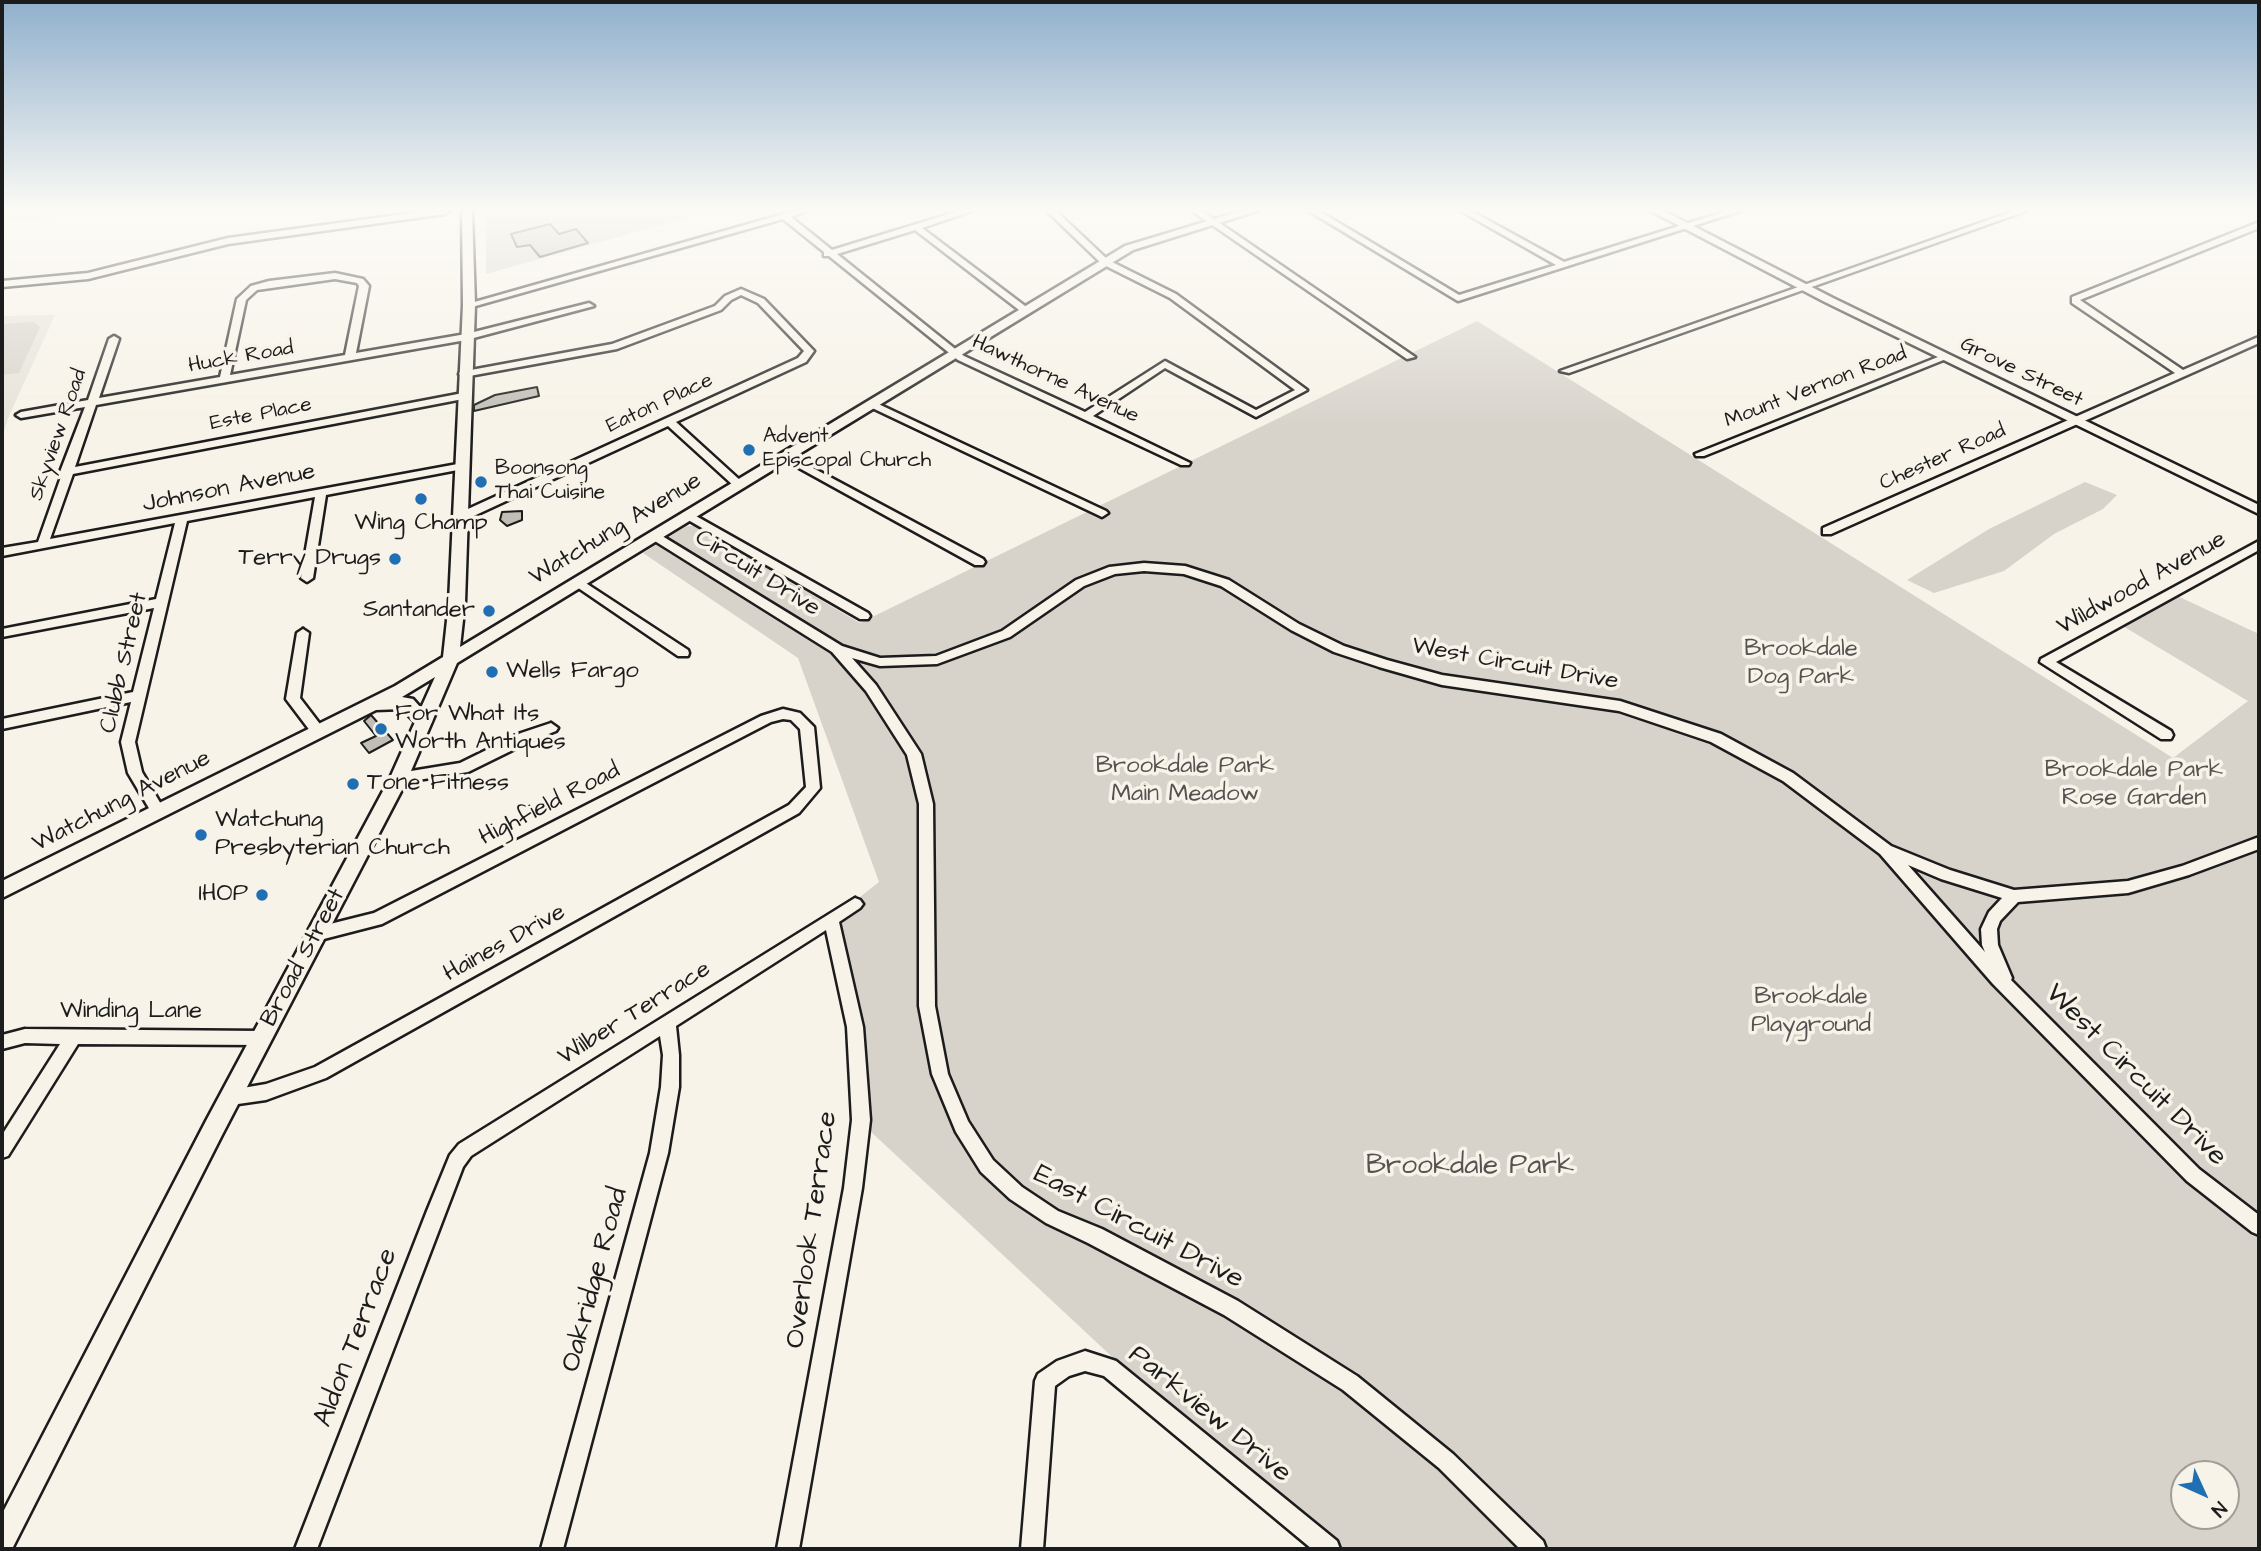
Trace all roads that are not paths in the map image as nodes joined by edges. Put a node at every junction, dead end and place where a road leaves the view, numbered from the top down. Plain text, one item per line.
1 (275, 283) edge
2 (362, 283) edge
3 (469, 283) edge
4 (546, 283) edge
5 (864, 283) edge
6 (990, 283) edge
7 (1071, 283) edge
8 (1148, 283) edge
9 (1301, 283) edge
10 (1434, 283) edge
11 (1505, 283) edge
12 (1797, 283) edge
13 (1819, 283) edge
14 (2111, 283) edge
15 (1806, 288) junction
16 (469, 305) junction
17 (589, 306) dead end
18 (1026, 311) junction
19 (466, 337) junction
20 (114, 340) dead end
21 (2259, 340) edge
22 (954, 354) junction
23 (350, 357) junction
24 (1410, 357) dead end
25 (1946, 357) junction
26 (1565, 371) dead end
27 (2181, 373) junction
28 (464, 374) junction
29 (224, 380) junction
30 (463, 396) junction
31 (90, 403) junction
32 (872, 404) junction
33 (22, 415) dead end
34 (1086, 416) junction
35 (2074, 420) junction
36 (669, 421) junction
37 (1700, 454) dead end
38 (785, 456) junction
39 (1185, 463) dead end
40 (463, 466) junction
41 (66, 472) junction
42 (738, 484) junction
43 (321, 493) junction
44 (2259, 510) edge
45 (1102, 513) dead end
46 (687, 516) junction
47 (461, 517) junction
48 (182, 519) junction
49 (1827, 531) dead end
50 (654, 535) junction
51 (43, 544) junction
52 (2259, 545) edge
53 (2, 552) edge
54 (979, 562) dead end
55 (307, 578) dead end
56 (578, 582) junction
57 (162, 602) junction
58 (864, 616) dead end
59 (2, 633) edge
60 (303, 633) dead end
61 (837, 649) junction
62 (683, 653) dead end
63 (451, 659) junction
64 (138, 696) junction
65 (358, 713) junction
66 (802, 720) joint
67 (424, 721) junction
68 (2, 724) edge
69 (551, 728) dead end
70 (319, 732) junction
71 (2166, 735) dead end
72 (399, 778) junction
73 (158, 811) junction
74 (2259, 843) edge
75 (1885, 850) junction
76 (2, 890) edge
77 (2014, 896) junction
78 (855, 904) dead end
79 (831, 919) junction
80 (316, 934) junction
81 (2008, 987) junction
82 (667, 1022) junction
83 (74, 1036) junction
84 (261, 1038) junction
85 (2, 1042) edge
86 (231, 1097) junction
87 (2, 1150) edge
88 (465, 1150) joint
89 (2259, 1226) edge
90 (2, 1541) edge
91 (306, 1549) edge
92 (552, 1549) edge
93 (788, 1549) edge
94 (1032, 1549) edge
95 (1329, 1549) edge
96 (1535, 1549) edge

1 - 29 street
2 - 23 street
3 - 16 main road, Broad Street
4 - 16 street
5 - 22 street, Hawthorne Avenue
6 - 18 street
7 - 18 main road, Watchung Avenue
8 - 34 street
9 - 24 street
10 - 11 street
12 - 15 main road, Grove Street
13 - 15 street
14 - 27 street
15 - 25 main road, Grove Street
15 - 26 street
16 - 19 main road, Broad Street
17 - 19 street, Huck Road
18 - 22 main road, Watchung Avenue
19 - 23 street, Huck Road
19 - 28 main road, Broad Street
20 - 31 street, Skyview Road
21 - 27 street, Chester Road
22 - 32 main road, Watchung Avenue
22 - 34 street, Hawthorne Avenue
23 - 29 street, Huck Road
25 - 35 main road, Grove Street
25 - 37 street, Mount Vernon Road
27 - 35 street, Chester Road
28 - 30 main road, Broad Street
28 - 36 street, Eaton Place
29 - 31 street, Huck Road
30 - 40 main road, Broad Street
30 - 41 street, Este Place
31 - 33 street, Huck Road
31 - 41 street, Skyview Road
32 - 38 main road, Watchung Avenue
32 - 45 street
34 - 39 street, Hawthorne Avenue
35 - 44 main road, Grove Street
35 - 49 street, Chester Road
36 - 42 street
36 - 47 street, Eaton Place
38 - 42 main road, Watchung Avenue
38 - 54 street
40 - 43 street, Johnson Avenue
40 - 47 main road, Broad Street
41 - 51 street, Skyview Road
42 - 46 main road, Watchung Avenue
43 - 48 street, Johnson Avenue
43 - 55 street
46 - 50 main road, Watchung Avenue
46 - 58 street
47 - 63 main road, Broad Street
48 - 51 street, Johnson Avenue
48 - 57 street, Clubb Street
50 - 56 main road, Watchung Avenue
50 - 61 street, Circuit Drive
51 - 53 street, Johnson Avenue
52 - 71 street, Wildwood Avenue
56 - 62 street
56 - 63 main road, Watchung Avenue
57 - 59 street
57 - 64 street, Clubb Street
60 - 70 street
61 - 75 street, West Circuit Drive
61 - 96 street, East Circuit Drive
63 - 65 main road, Watchung Avenue
63 - 67 main road, Broad Street
64 - 68 street
64 - 73 street, Clubb Street
65 - 67 main road
65 - 70 main road, Watchung Avenue
66 - 80 street, Highfield Road
66 - 86 street, Haines Drive
67 - 72 main road, Broad Street
69 - 72 street
70 - 73 main road, Watchung Avenue
72 - 80 main road, Broad Street
73 - 76 main road, Watchung Avenue
74 - 77 street
75 - 77 street
75 - 81 street, West Circuit Drive
77 - 81 street, West Circuit Drive
78 - 79 street, Wilber Terrace
79 - 82 street, Wilber Terrace
79 - 93 street, Overlook Terrace
80 - 84 main road, Broad Street
81 - 89 street, West Circuit Drive
82 - 88 street, Wilber Terrace
82 - 92 street, Oakridge Road
83 - 84 street, Winding Lane
83 - 85 street, Winding Lane
83 - 87 street
84 - 86 main road, Broad Street
86 - 90 main road, Broad Street
88 - 91 street, Aldon Terrace
94 - 95 street, Parkview Drive

